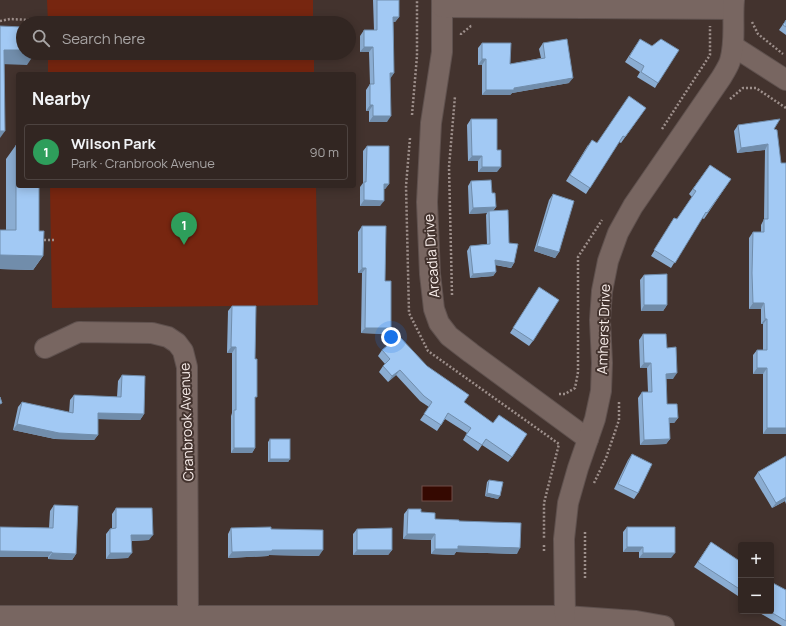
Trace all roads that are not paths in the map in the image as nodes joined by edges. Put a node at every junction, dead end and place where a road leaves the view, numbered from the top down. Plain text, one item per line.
1 (442, 4) edge
2 (733, 4) edge
3 (733, 46) junction
4 (786, 80) edge
5 (45, 348) dead end
6 (588, 439) junction
7 (0, 616) edge
8 (565, 616) junction
9 (188, 617) junction
10 (44, 621) edge
11 (664, 626) edge

1 - 2 street
1 - 6 street, Arcadia Drive
2 - 3 street, Amherst Drive
3 - 4 street
3 - 6 street, Amherst Drive
5 - 9 street, Cranbrook Avenue
6 - 8 street, Amherst Drive
7 - 10 street
8 - 9 street
8 - 11 street
9 - 10 street

